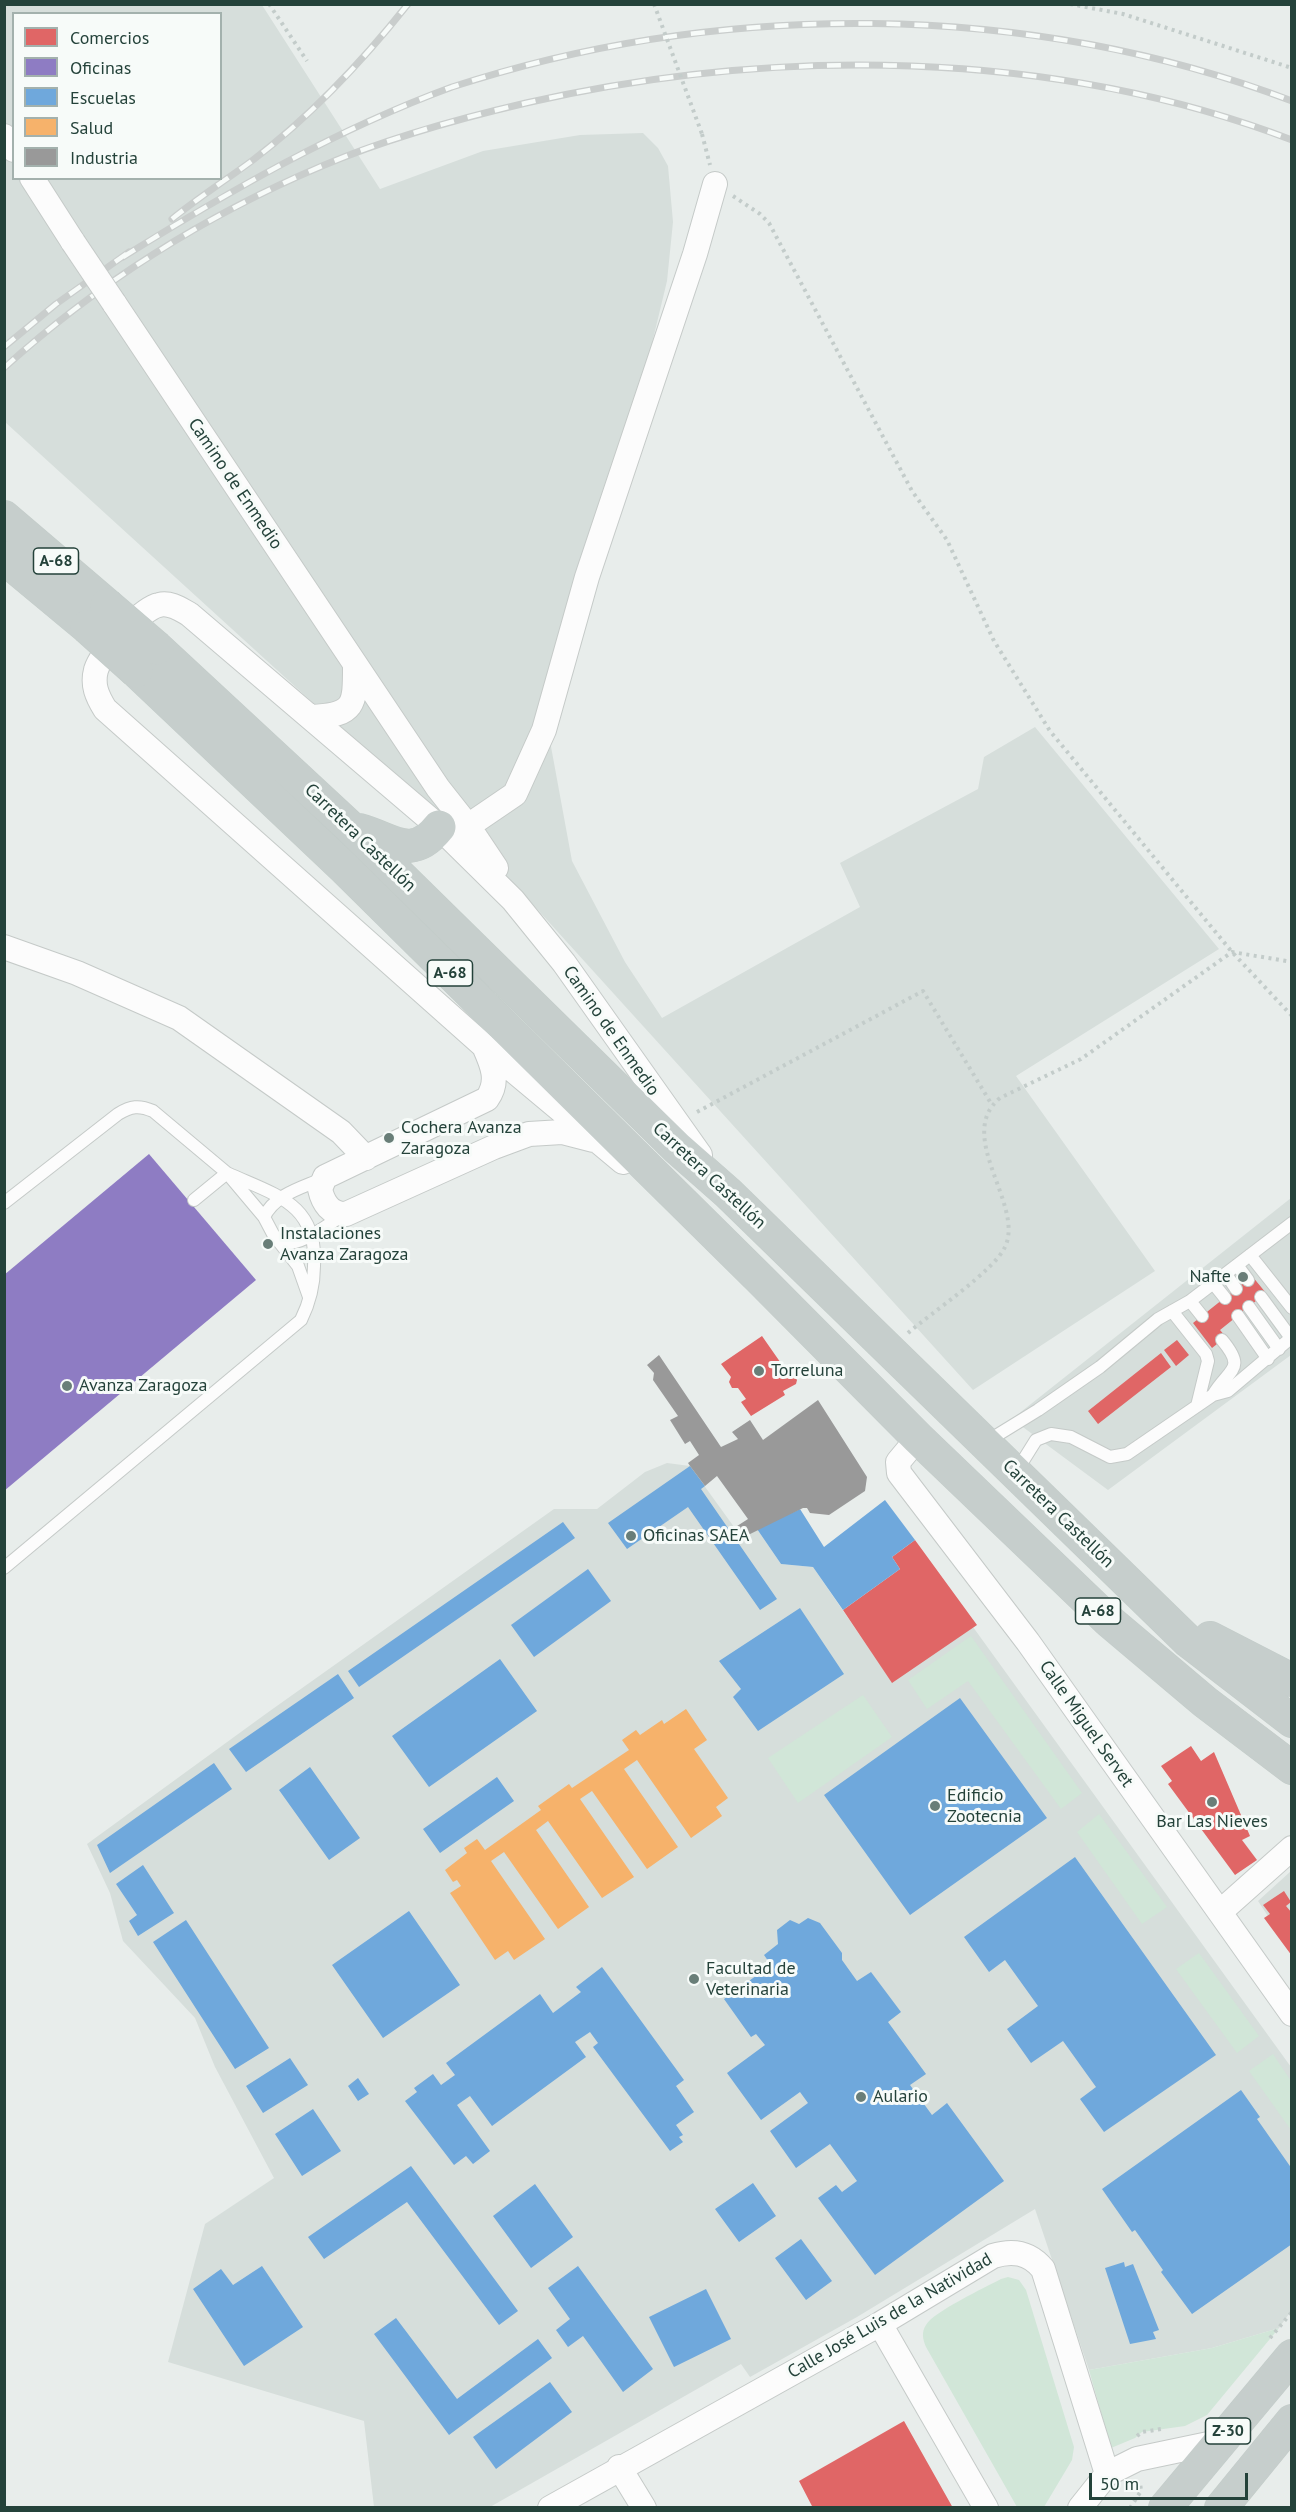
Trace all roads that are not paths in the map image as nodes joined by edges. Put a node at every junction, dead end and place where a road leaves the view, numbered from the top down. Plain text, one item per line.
1 (33, 180) edge
2 (715, 184) road end
3 (4, 517) edge
4 (4, 558) edge
5 (97, 616) junction
6 (146, 659) junction
7 (355, 664) junction
8 (312, 717) junction
9 (454, 826) junction
10 (350, 827) junction
11 (4, 947) edge
12 (484, 1046) junction
13 (596, 1141) junction
14 (366, 1158) junction
15 (227, 1173) junction
16 (325, 1177) junction
17 (728, 1193) junction
18 (280, 1198) junction
19 (194, 1200) dead end
20 (4, 1203) edge
21 (346, 1214) junction
22 (264, 1217) junction
23 (1292, 1223) edge
24 (312, 1234) junction
25 (282, 1244) junction
26 (1250, 1255) junction
27 (1237, 1265) junction
28 (1226, 1274) junction
29 (760, 1278) junction
30 (1248, 1280) dead end
31 (1213, 1283) junction
32 (1236, 1289) dead end
33 (309, 1298) junction
34 (1225, 1298) dead end
35 (1261, 1298) dead end
36 (1190, 1301) junction
37 (1249, 1307) dead end
38 (1292, 1308) edge
39 (1172, 1311) junction
40 (1202, 1316) dead end
41 (1238, 1316) dead end
42 (1291, 1338) edge
43 (1222, 1340) dead end
44 (1279, 1349) junction
45 (1268, 1359) junction
46 (1213, 1395) junction
47 (1197, 1406) junction
48 (918, 1438) junction
49 (984, 1443) junction
50 (1015, 1473) junction
51 (4, 1568) edge
52 (1152, 1603) junction
53 (1292, 1680) edge
54 (1292, 1721) edge
55 (1292, 1768) edge
56 (1292, 1848) edge
57 (1220, 1912) junction
58 (1292, 2014) edge
59 (880, 2324) junction
60 (1278, 2351) edge
61 (1292, 2421) edge
62 (1218, 2442) junction
63 (619, 2467) junction
64 (1107, 2474) junction
65 (550, 2508) edge
66 (644, 2508) edge
67 (986, 2508) edge
68 (1080, 2508) edge
69 (1164, 2508) edge
70 (1221, 2508) edge

1 - 7 street, Camino de Enmedio, bridge
2 - 9 street
3 - 5 highway, Carretera Castellón / A-68
4 - 5 highway, Carretera Castellón / A-68
5 - 6 highway, Carretera Castellón / A-68, bridge
6 - 10 highway, Carretera Castellón / A-68
6 - 29 highway, Carretera Castellón / A-68
7 - 8 street
7 - 9 street, Camino de Enmedio
8 - 9 street, Carretera Castellón
8 - 12 street, Carretera Castellón
9 - 10 highway
9 - 17 street, Camino de Enmedio
10 - 17 highway, Carretera Castellón / A-68
11 - 14 street
12 - 13 street, Carretera Castellón
12 - 14 street
13 - 21 street
13 - 29 street, Carretera Castellón
14 - 16 street
15 - 18 lane
15 - 19 lane
15 - 20 lane
15 - 22 lane
16 - 18 lane
16 - 21 street
17 - 49 highway, Carretera Castellón / A-68
18 - 22 lane
18 - 24 lane
21 - 24 lane
22 - 25 lane
23 - 26 lane
24 - 25 lane
24 - 33 lane
25 - 33 lane
26 - 27 lane
26 - 38 lane
27 - 28 lane
27 - 30 lane
28 - 31 lane
28 - 32 lane
29 - 48 highway, Carretera Castellón / A-68
31 - 34 lane
31 - 36 lane
33 - 51 lane
35 - 42 lane
36 - 39 lane
36 - 40 lane
37 - 44 lane
39 - 47 lane
39 - 49 lane
41 - 45 lane
42 - 44 lane
43 - 46 lane
44 - 45 lane
45 - 46 lane
46 - 47 lane
47 - 50 lane
48 - 55 highway, Carretera Castellón / A-68
48 - 57 street, Calle Miguel Servet
49 - 50 highway, Carretera Castellón / A-68
50 - 52 highway, Carretera Castellón / A-68
52 - 53 highway
52 - 54 highway, Carretera Castellón / A-68
56 - 57 street
57 - 58 street, Calle Miguel Servet
59 - 63 street, Calle José Luis de la Natividad
59 - 64 street, Calle José Luis de la Natividad
59 - 67 street
60 - 62 highway, Z-30
61 - 70 highway, Z-30
62 - 64 street
62 - 69 highway, Z-30
63 - 65 street, Calle José Luis de la Natividad
63 - 66 street
64 - 68 street

